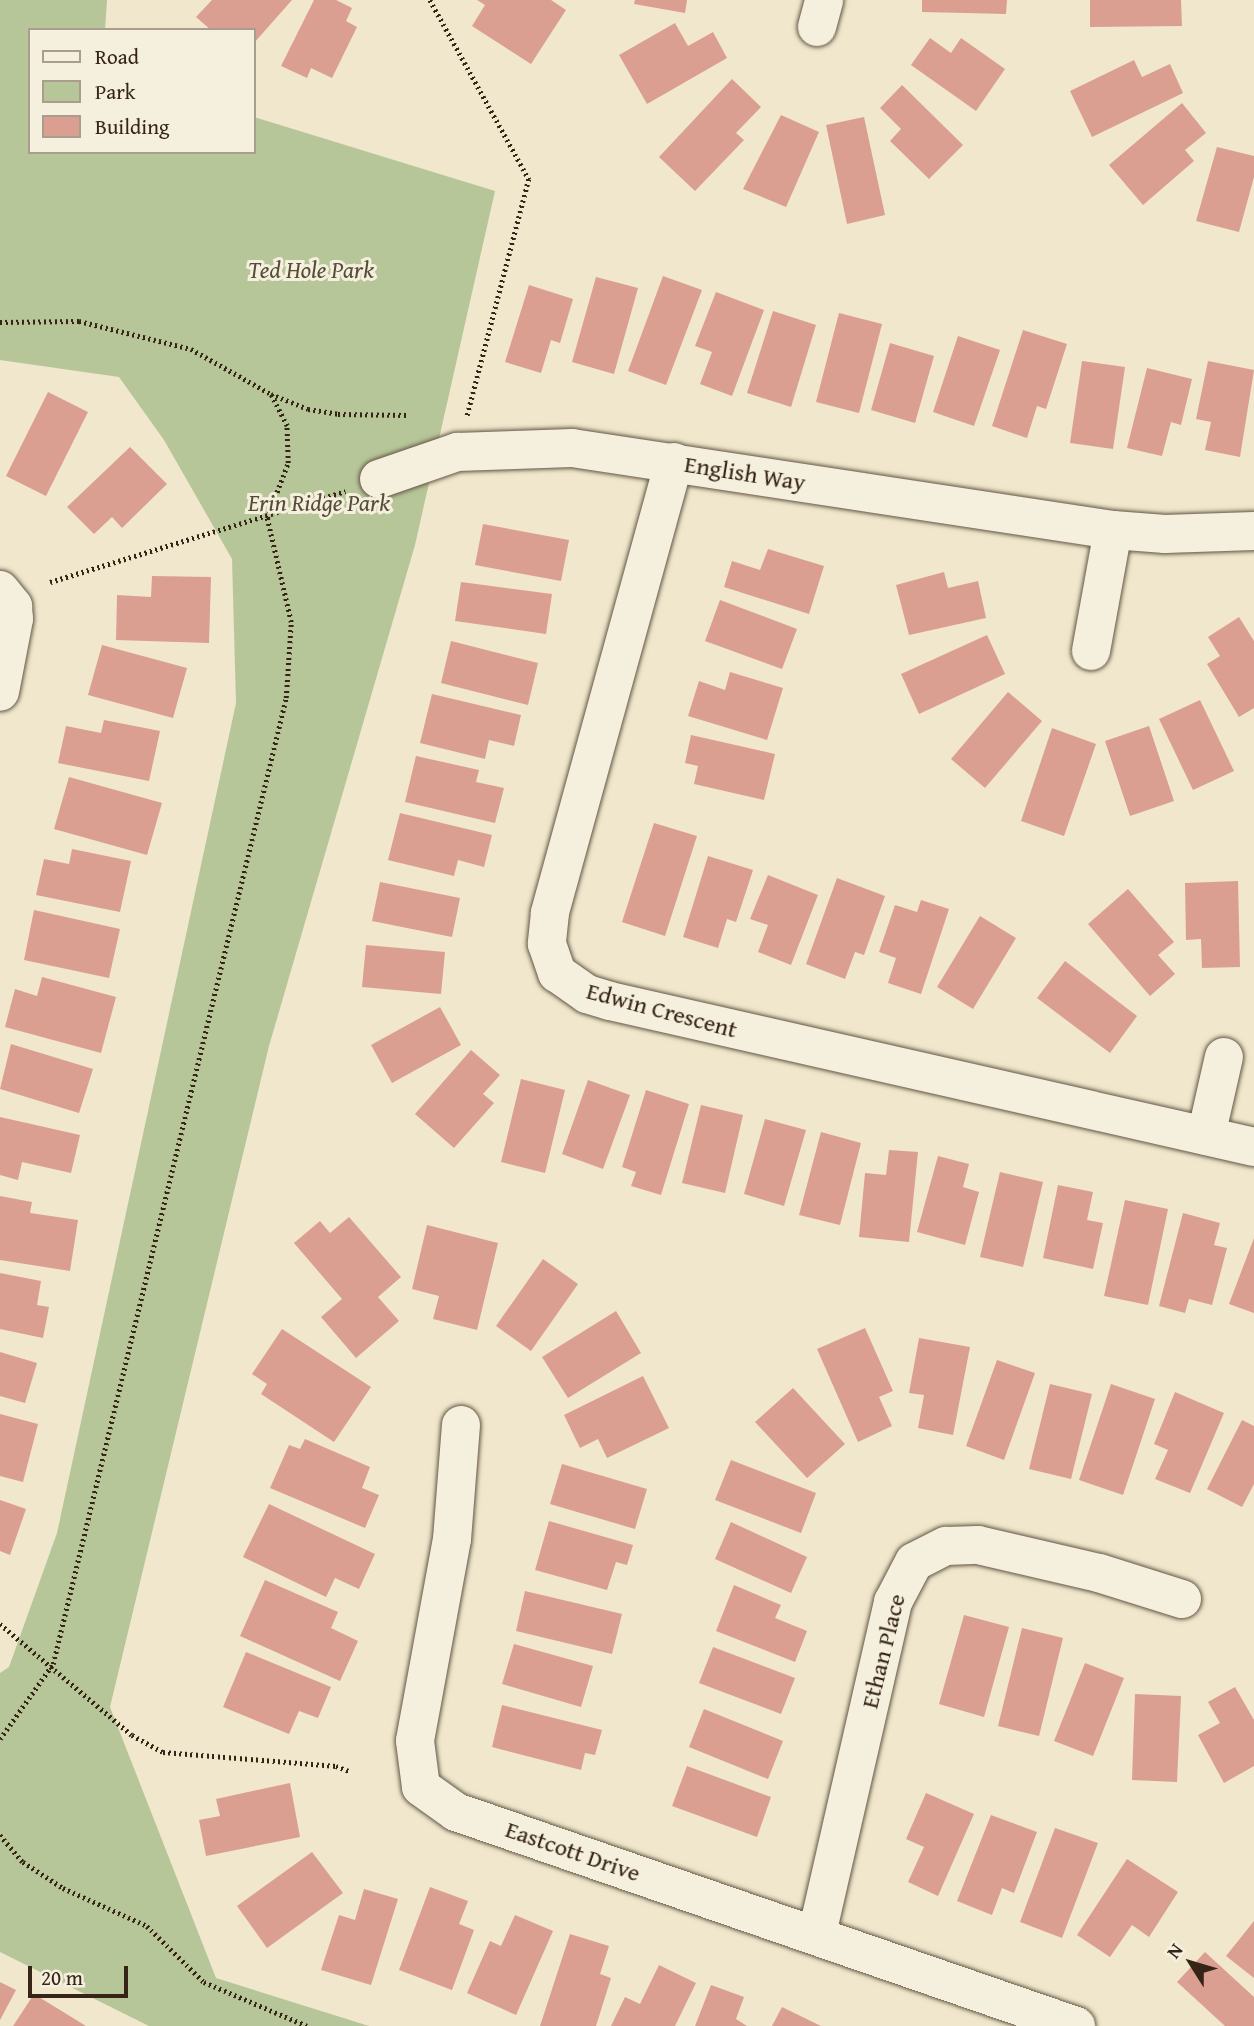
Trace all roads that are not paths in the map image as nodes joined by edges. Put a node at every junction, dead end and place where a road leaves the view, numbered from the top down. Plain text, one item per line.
1 (674, 462) junction
2 (379, 479) road end
3 (1113, 530) junction
4 (1254, 531) edge
5 (0, 590) edge
6 (1091, 651) dead end
7 (0, 692) edge
8 (1224, 1056) dead end
9 (1206, 1136) junction
10 (1254, 1147) edge
11 (461, 1425) dead end
12 (1182, 1599) dead end
13 (817, 1934) junction
14 (1076, 2026) edge

1 - 2 street, English Way
1 - 3 street, English Way
1 - 9 street, Edwin Crescent
3 - 4 street, English Way
3 - 6 street
5 - 7 street
8 - 9 street
9 - 10 street, Edwin Crescent
11 - 13 street, Eastcott Drive
12 - 13 street, Ethan Place
13 - 14 street, Eastcott Drive

